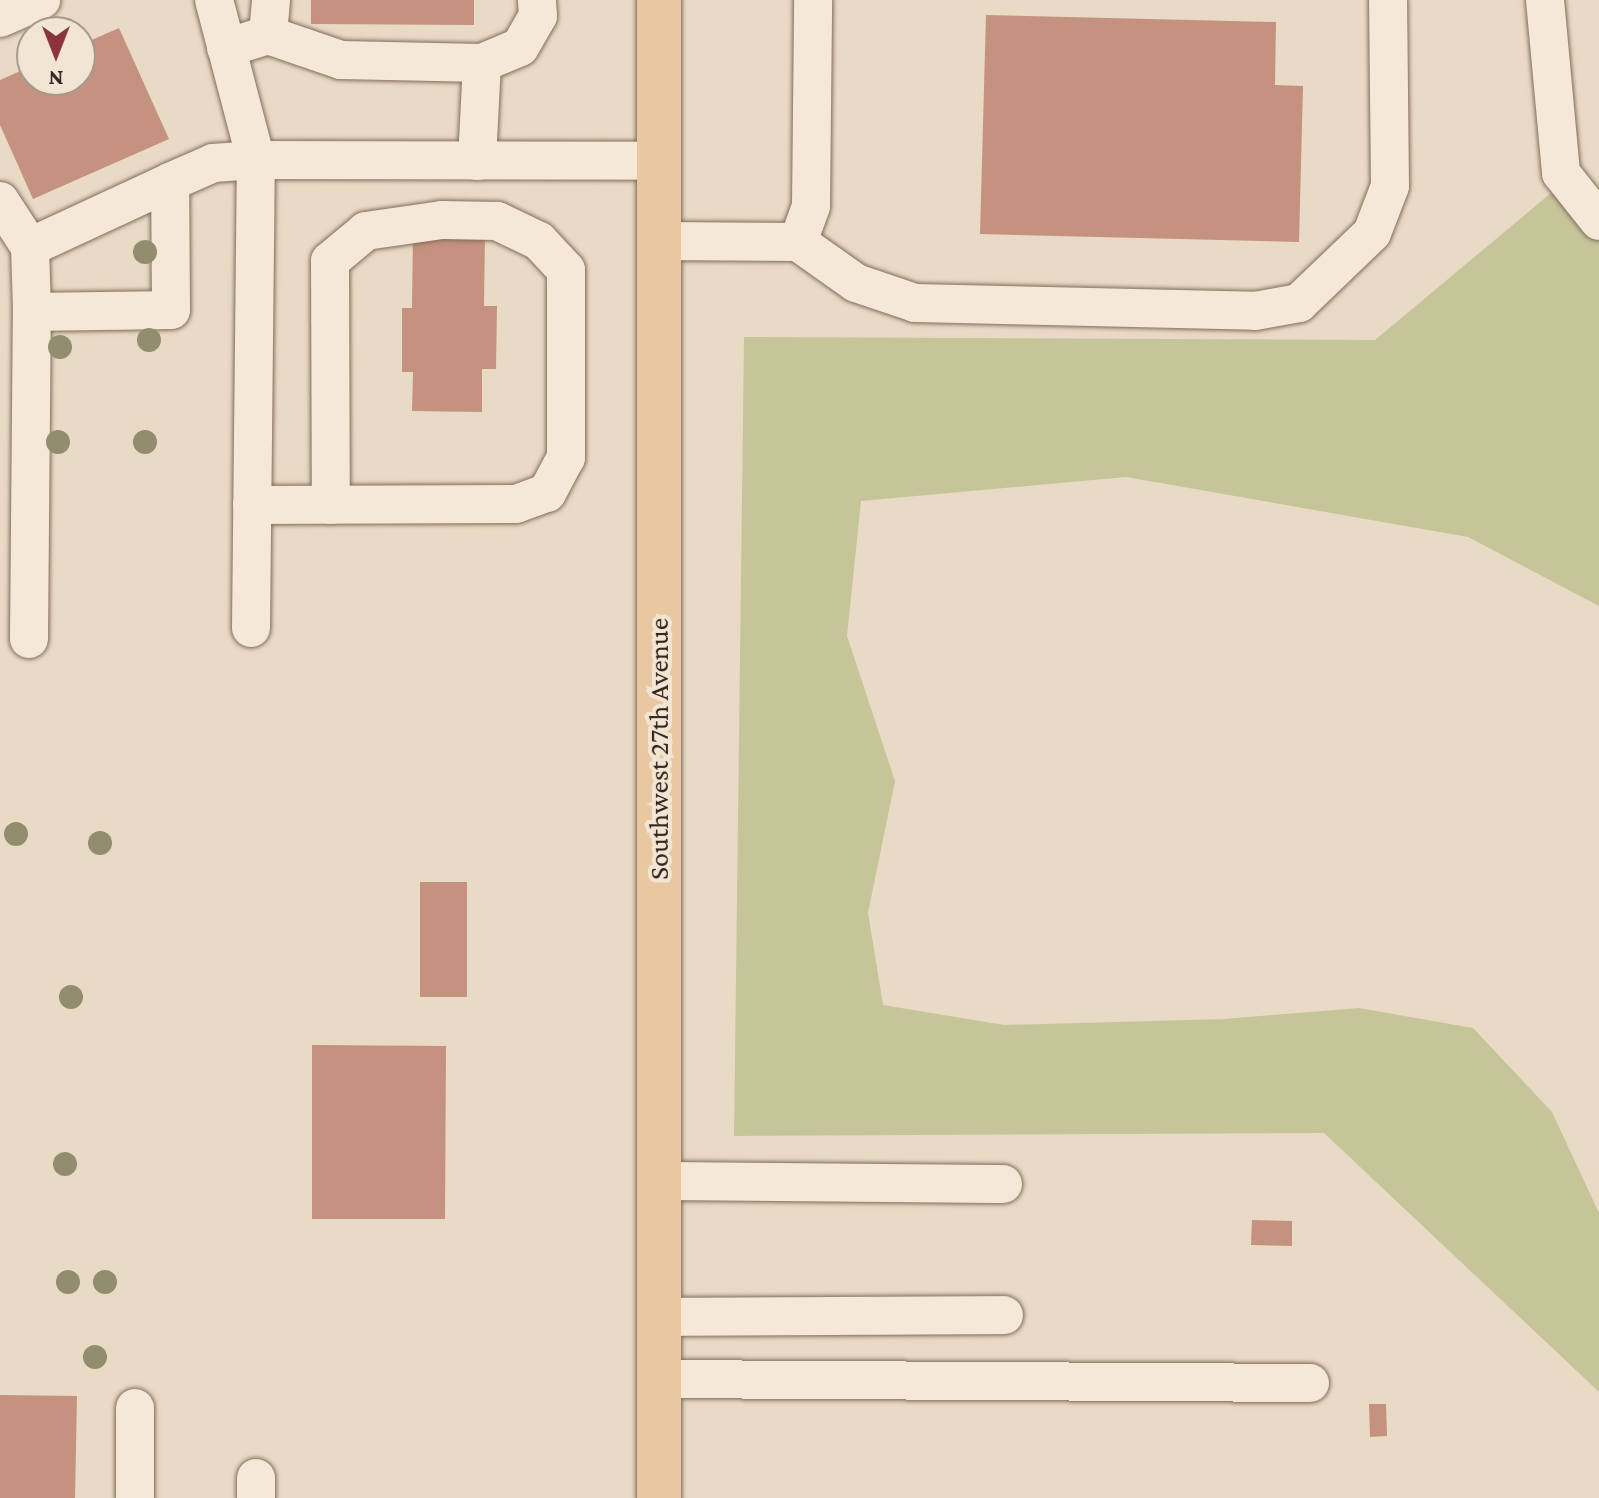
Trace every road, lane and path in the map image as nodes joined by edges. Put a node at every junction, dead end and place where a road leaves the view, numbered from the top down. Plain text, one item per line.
1 (41, 0) edge
2 (214, 0) edge
3 (537, 0) edge
4 (659, 0) edge
5 (813, 0) edge
6 (1388, 0) edge
7 (1545, 0) edge
8 (270, 17) edge
9 (0, 18) edge
10 (226, 48) junction
11 (482, 63) junction
12 (256, 160) junction
13 (477, 161) junction
14 (659, 161) junction
15 (170, 182) junction
16 (0, 201) edge
17 (1599, 221) edge
18 (659, 241) junction
19 (798, 242) junction
20 (30, 247) junction
21 (32, 312) junction
22 (252, 505) junction
23 (331, 505) junction
24 (251, 628) dead end
25 (29, 639) dead end
26 (659, 1181) junction
27 (1003, 1184) dead end
28 (1004, 1315) dead end
29 (659, 1317) junction
30 (659, 1379) junction
31 (1310, 1383) dead end
32 (135, 1408) dead end
33 (135, 1498) edge
34 (659, 1498) edge

1 - 9 lane
2 - 10 lane
3 - 11 lane
4 - 14 main road, Southwest 27th Avenue
5 - 19 lane
6 - 19 lane
7 - 17 lane
8 - 10 lane
8 - 11 lane
10 - 12 lane
11 - 13 lane
12 - 13 lane
12 - 15 lane
12 - 22 lane
13 - 14 lane
14 - 18 main road, Southwest 27th Avenue
15 - 20 lane
15 - 21 lane
16 - 20 lane
18 - 19 lane
18 - 26 main road, Southwest 27th Avenue
20 - 21 lane
21 - 25 lane
22 - 23 lane
22 - 24 lane
23 - 23 lane
26 - 27 lane
26 - 29 main road, Southwest 27th Avenue
28 - 29 lane
29 - 30 main road, Southwest 27th Avenue
30 - 31 lane
30 - 34 main road, Southwest 27th Avenue
32 - 33 lane

